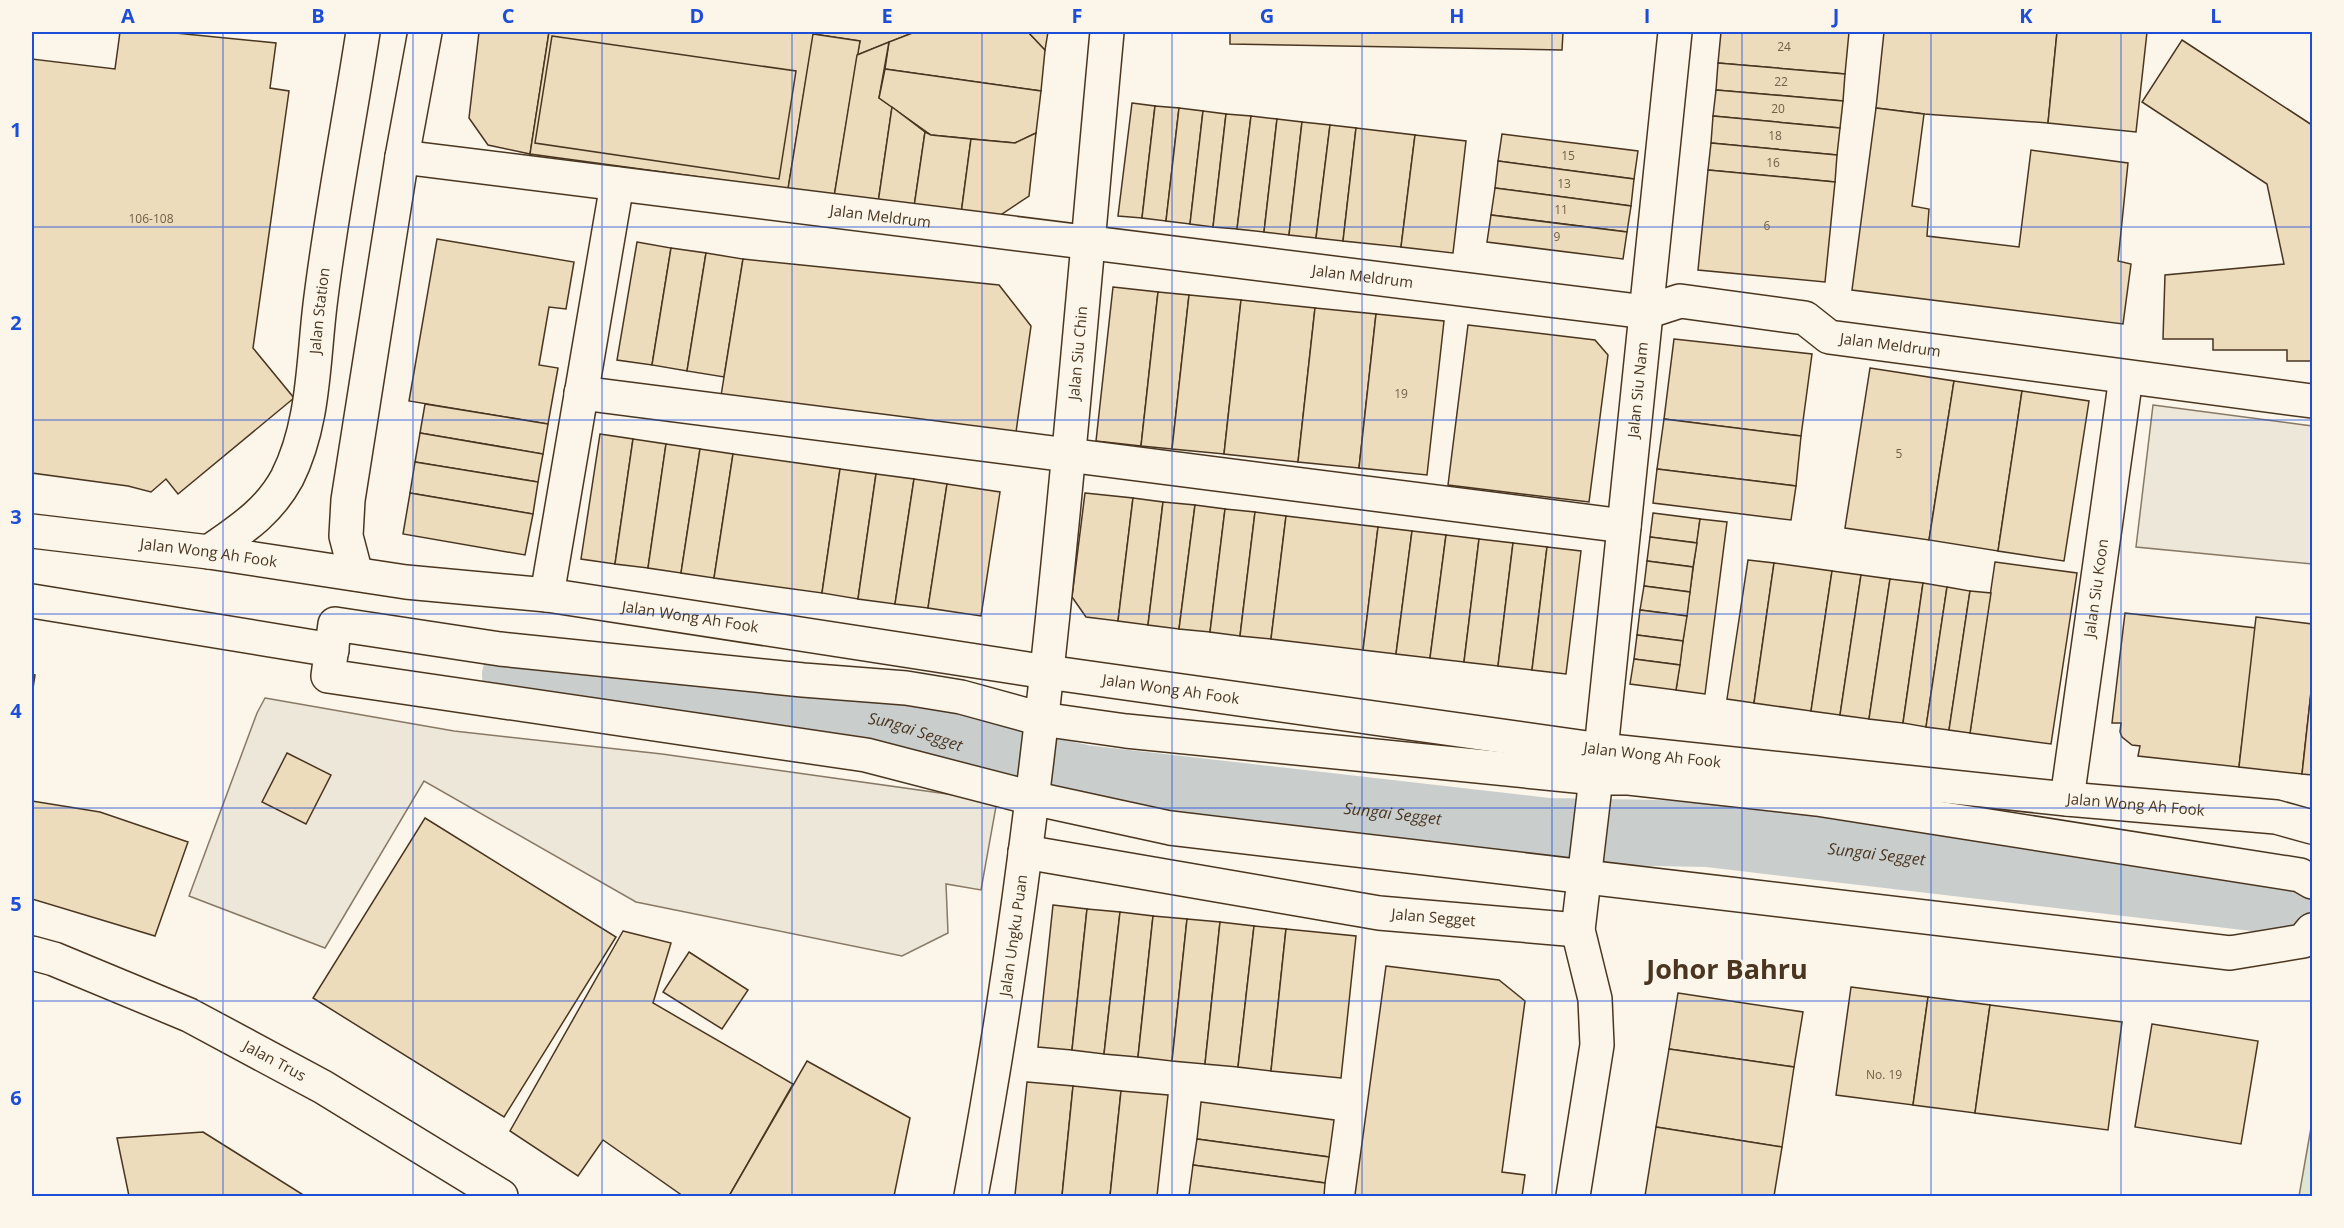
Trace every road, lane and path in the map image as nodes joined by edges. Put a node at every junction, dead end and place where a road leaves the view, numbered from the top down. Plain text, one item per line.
1 (363, 32) edge
2 (425, 32) edge
3 (1107, 32) edge
4 (1675, 32) edge
5 (402, 157) junction
6 (617, 184) junction
7 (1088, 242) junction
8 (1646, 312) junction
9 (2126, 377) junction
10 (581, 393) junction
11 (2313, 401) edge
12 (1068, 455) junction
13 (1624, 526) junction
14 (32, 531) edge
15 (209, 552) junction
16 (356, 574) junction
17 (547, 595) junction
18 (32, 601) edge
19 (332, 650) junction
20 (1047, 672) junction
21 (1041, 722) junction
22 (1597, 777) junction
23 (1032, 795) junction
24 (2067, 799) junction
25 (2313, 827) edge
26 (1025, 852) junction
27 (1586, 871) junction
28 (2313, 882) edge
29 (1578, 930) junction
30 (2313, 930) edge
31 (32, 953) edge
32 (501, 1197) edge
33 (971, 1197) edge
34 (1573, 1197) edge

1 - 15 street, Jalan Station
2 - 5 street
3 - 7 street, Jalan Siu Chin
4 - 8 street, Jalan Siu Nam
5 - 6 street, Jalan Meldrum
5 - 16 street
6 - 7 street, Jalan Meldrum
6 - 10 street
7 - 8 street, Jalan Meldrum
7 - 12 street, Jalan Siu Chin
8 - 9 street, Jalan Meldrum
8 - 13 street, Jalan Siu Nam
9 - 11 street, Jalan Meldrum
9 - 24 street, Jalan Siu Koon
10 - 12 street
10 - 17 street
12 - 13 street
12 - 20 street, Jalan Siu Chin
13 - 22 street, Jalan Siu Nam
14 - 15 street, Jalan Wong Ah Fook
15 - 16 street, Jalan Wong Ah Fook
16 - 17 street, Jalan Wong Ah Fook
17 - 20 street, Jalan Wong Ah Fook
18 - 19 street
19 - 21 street
19 - 23 street
20 - 21 street, Jalan Ungku Puan
20 - 22 street, Jalan Wong Ah Fook
21 - 22 street
21 - 23 street, Jalan Ungku Puan
22 - 24 street, Jalan Wong Ah Fook
22 - 27 street, Jalan Siu Nam
22 - 28 street
23 - 26 street, Jalan Ungku Puan
23 - 27 street
24 - 25 street, Jalan Wong Ah Fook
26 - 29 street, Jalan Segget
26 - 33 street, Jalan Ungku Puan
27 - 29 street, Jalan Siu Nam
27 - 30 street
29 - 34 street
31 - 32 street, Jalan Trus

